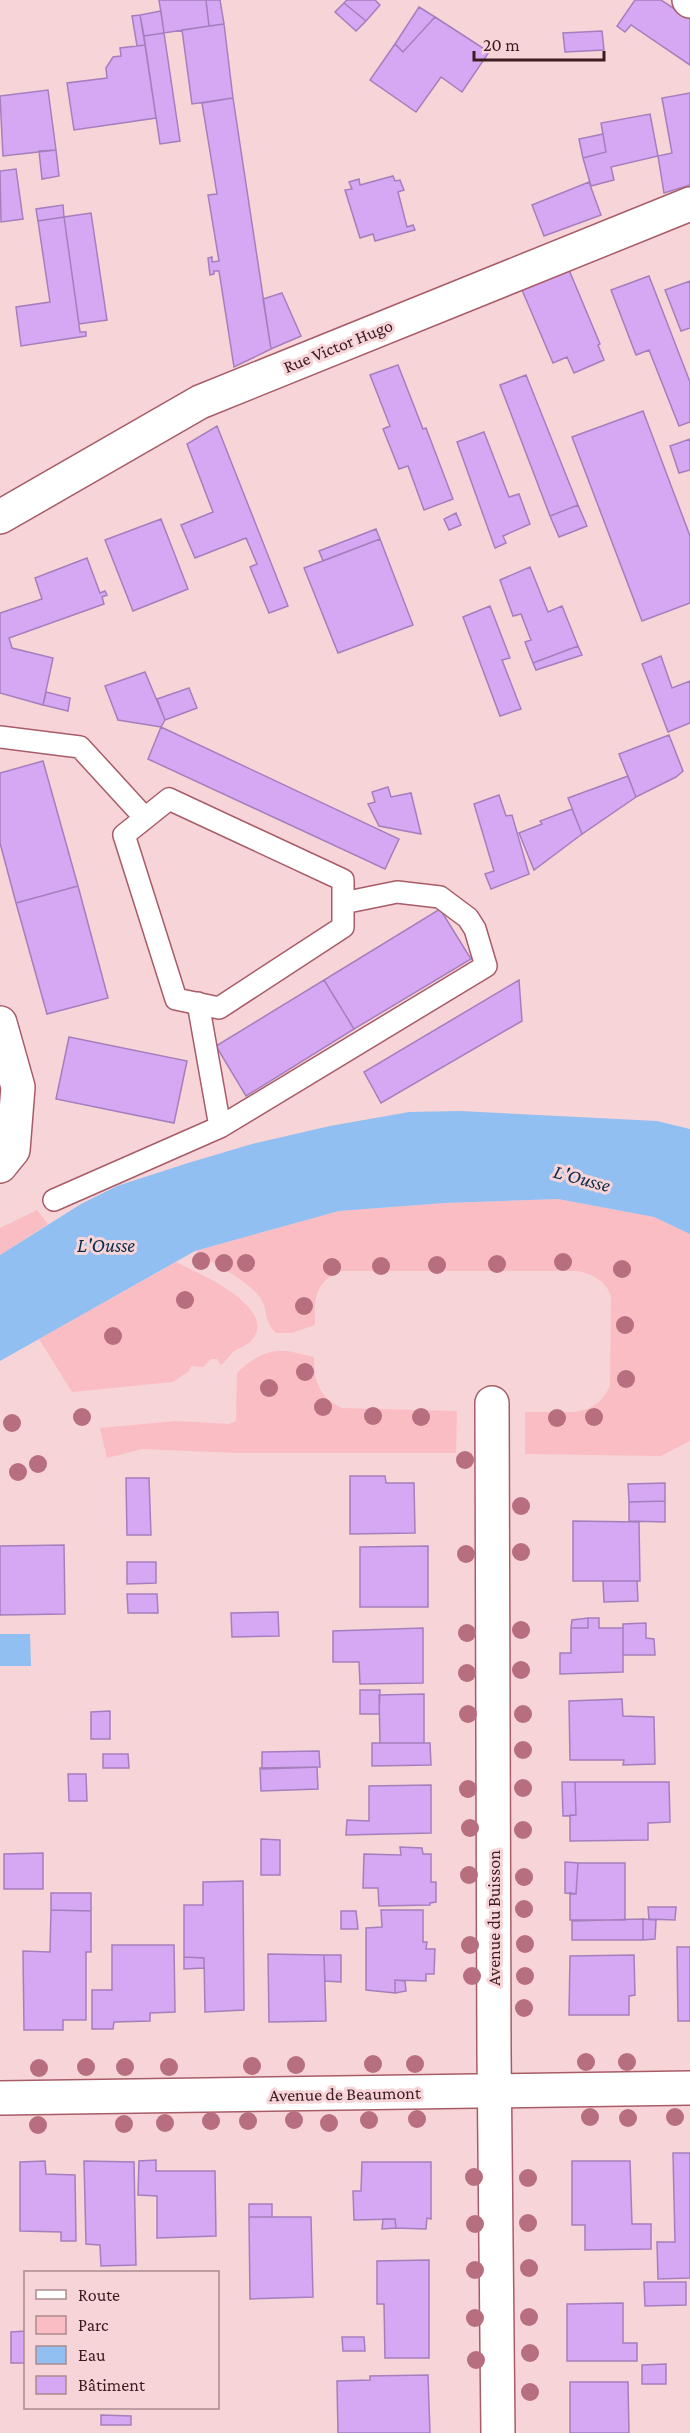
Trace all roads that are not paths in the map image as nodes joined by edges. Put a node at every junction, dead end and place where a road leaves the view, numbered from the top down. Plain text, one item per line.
1 (690, 204) edge
2 (0, 517) edge
3 (0, 737) edge
4 (145, 818) junction
5 (343, 903) junction
6 (198, 1003) junction
7 (0, 1023) edge
8 (220, 1127) junction
9 (0, 1166) edge
10 (54, 1200) dead end
11 (492, 1403) dead end
12 (690, 2088) edge
13 (495, 2091) junction
14 (0, 2098) edge
15 (498, 2433) edge

1 - 2 street, Rue Victor Hugo
3 - 4 lane
4 - 5 lane
4 - 6 lane
5 - 6 lane
5 - 8 lane
6 - 8 lane
7 - 9 street
8 - 10 lane
11 - 13 street, Avenue du Buisson
12 - 13 street, Avenue de Beaumont
13 - 14 street, Avenue de Beaumont
13 - 15 street, Avenue du Buisson

